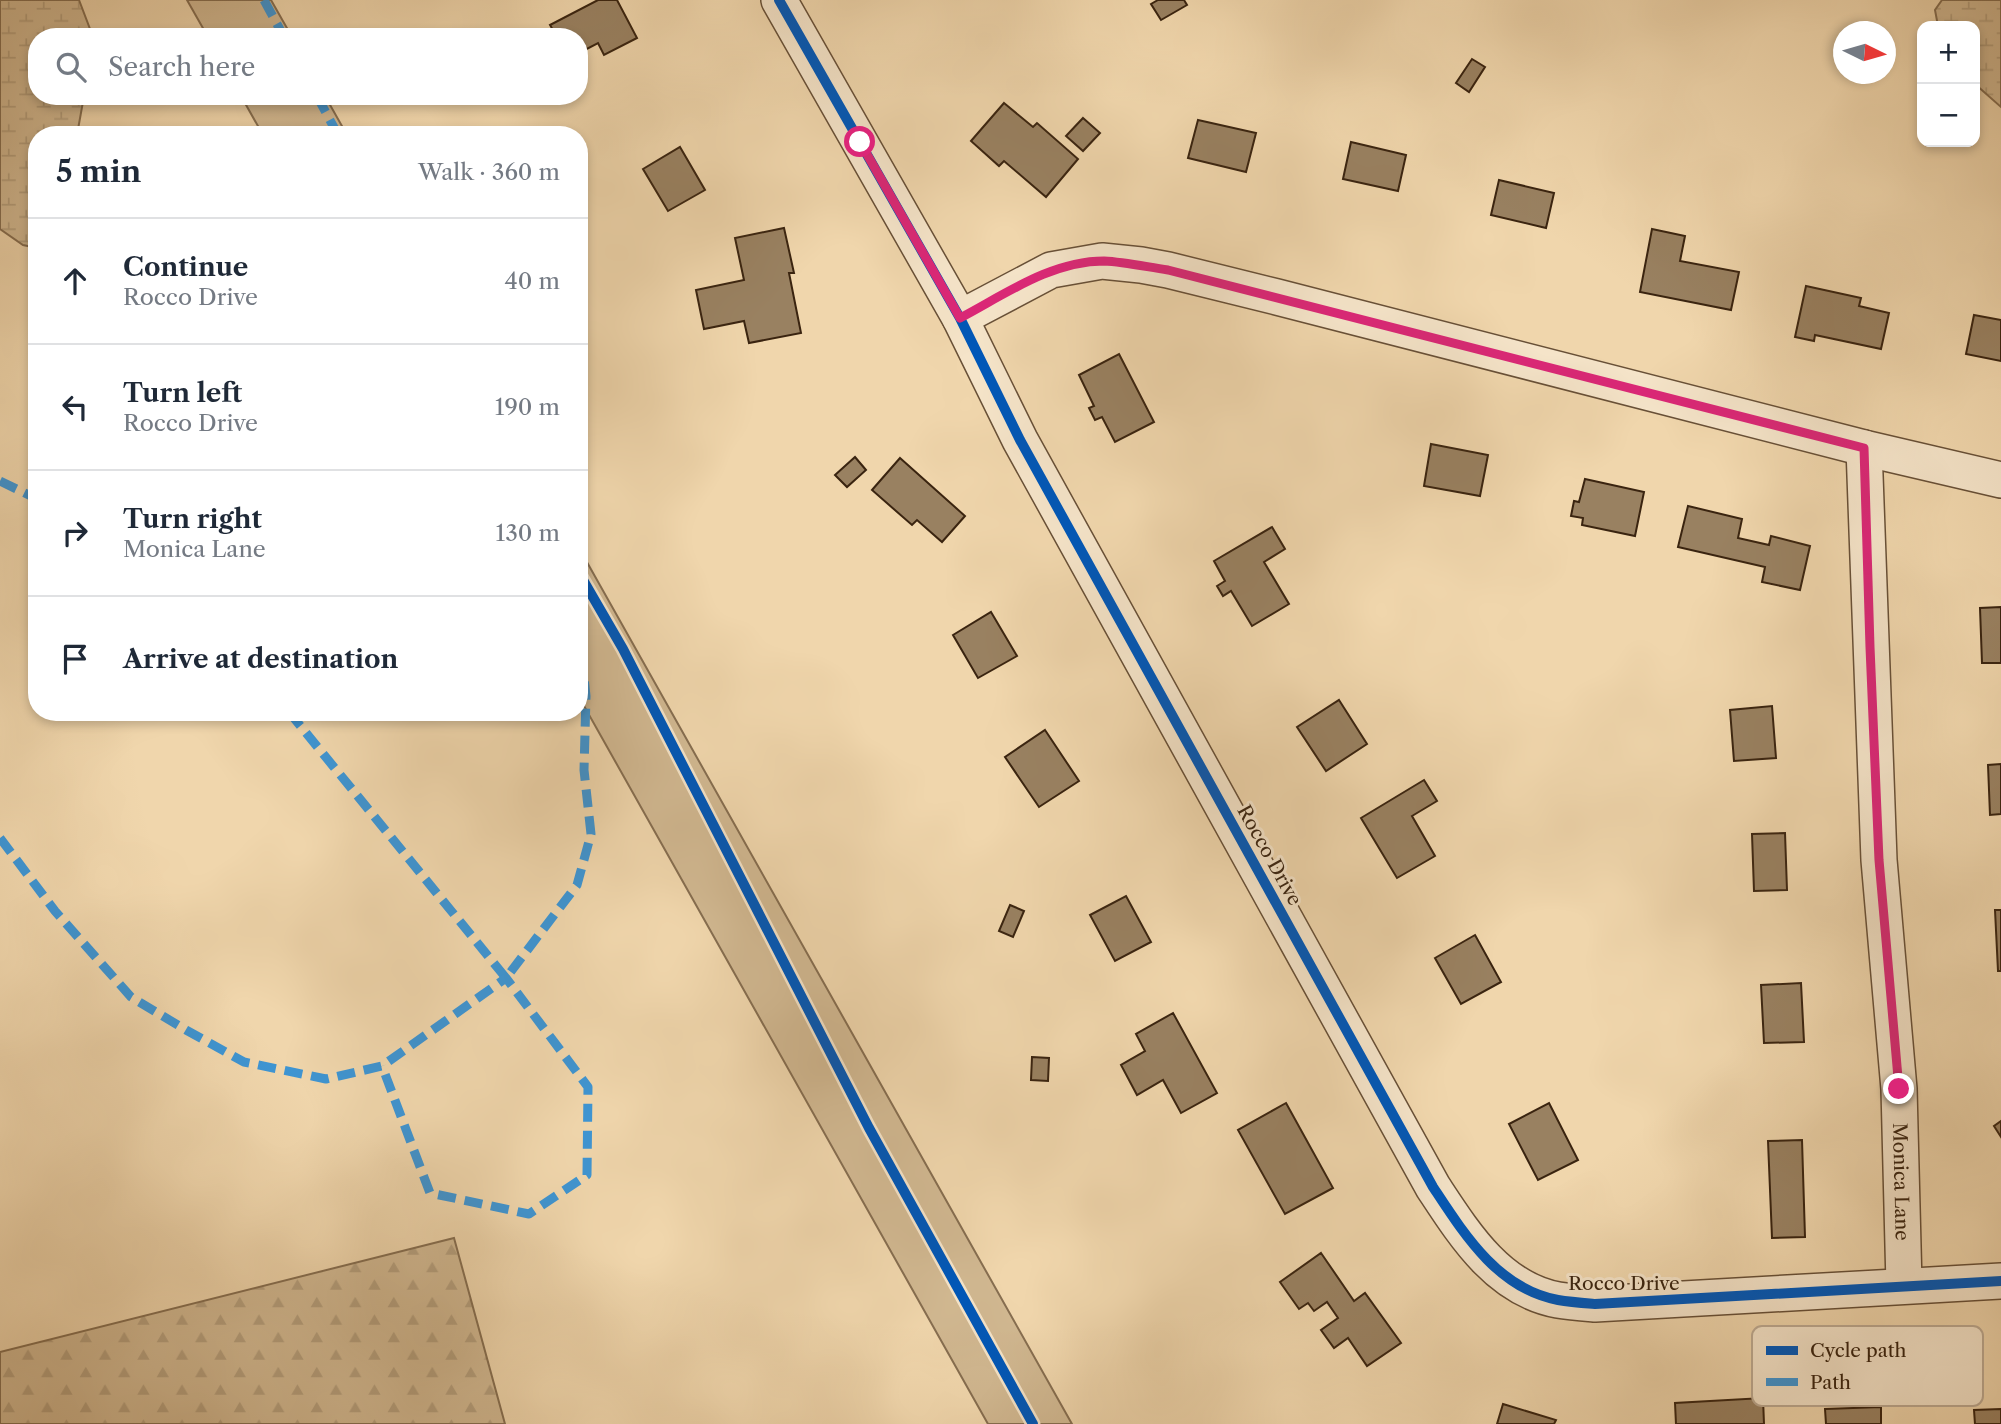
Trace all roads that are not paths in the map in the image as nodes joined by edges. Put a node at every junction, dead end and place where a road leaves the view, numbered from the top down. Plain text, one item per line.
1 (779, 0) edge
2 (960, 318) junction
3 (1864, 448) junction
4 (2001, 480) edge
5 (2001, 1281) edge
6 (1904, 1285) junction

1 - 2 street, Rocco Drive
2 - 3 street
2 - 6 street, Rocco Drive
3 - 4 street
3 - 6 street, Monica Lane
5 - 6 street, Rocco Drive

